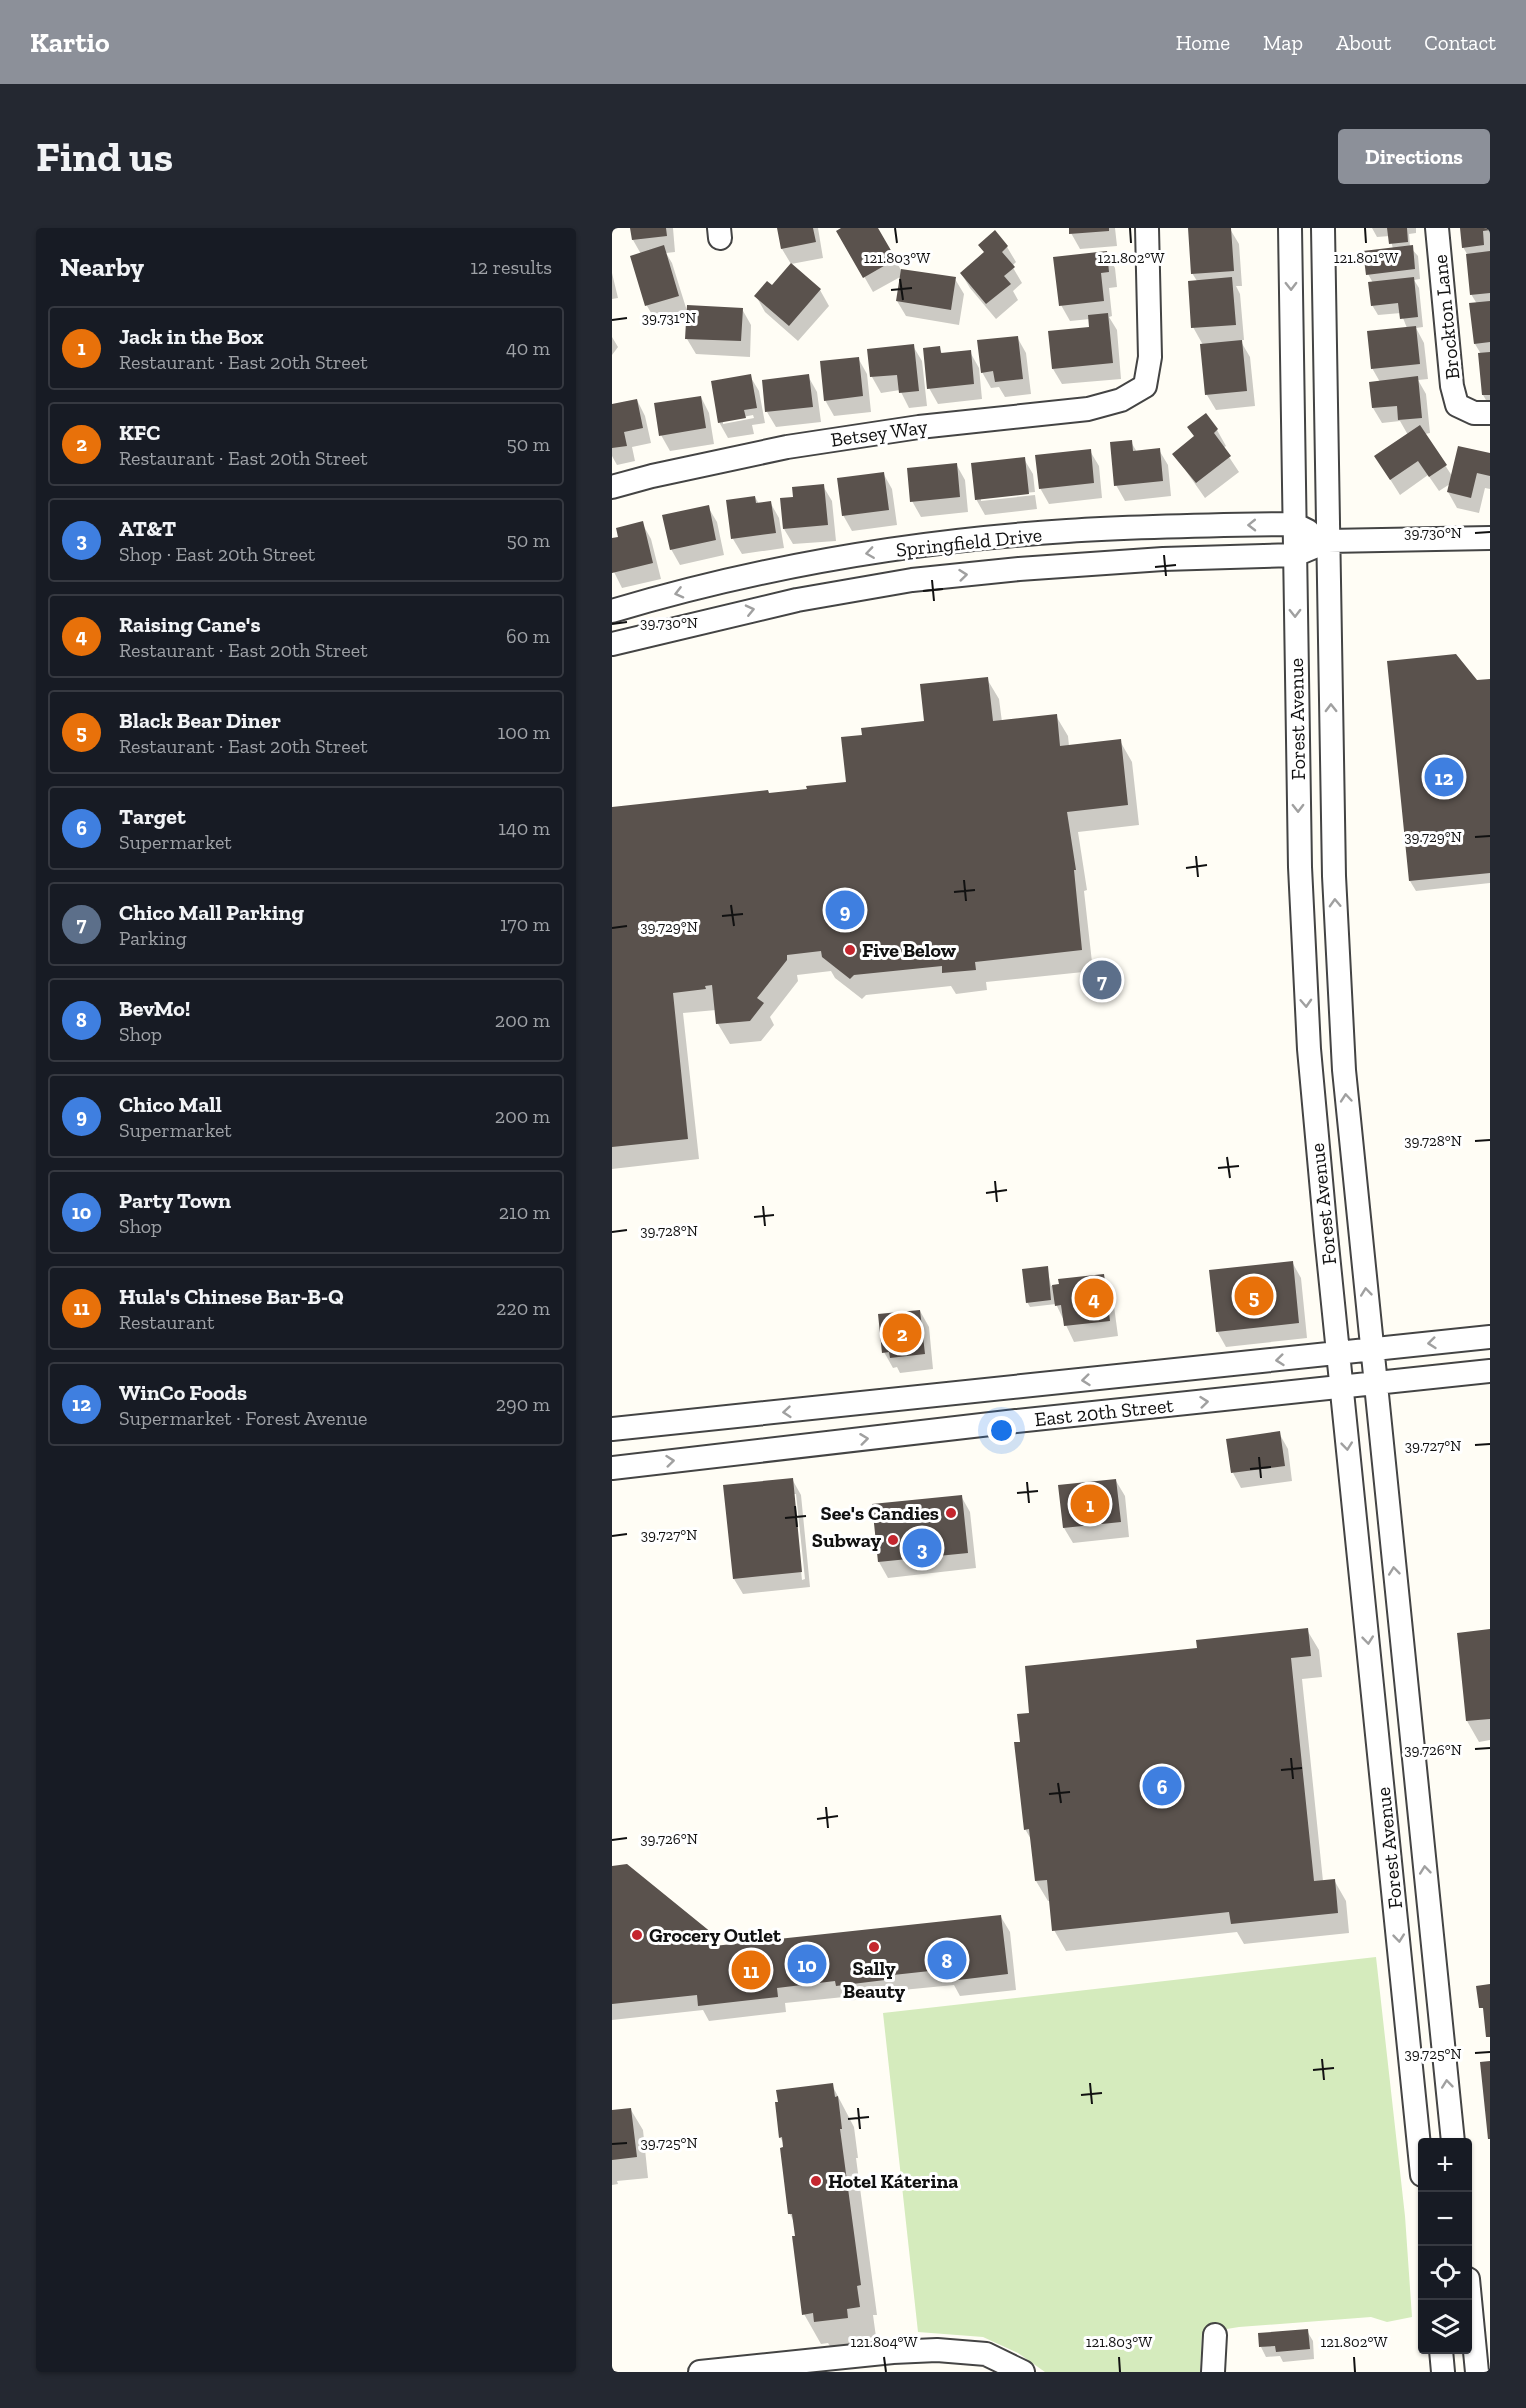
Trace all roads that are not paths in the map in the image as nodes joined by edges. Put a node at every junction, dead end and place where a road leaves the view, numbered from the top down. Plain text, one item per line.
1 (1147, 228) edge
2 (1290, 228) edge
3 (1323, 228) edge
4 (1437, 228) edge
5 (1490, 413) edge
6 (612, 487) edge
7 (1294, 524) junction
8 (1490, 538) edge
9 (1328, 541) junction
10 (1295, 555) junction
11 (612, 611) edge
12 (612, 644) edge
13 (1490, 1337) edge
14 (1371, 1350) junction
15 (1338, 1353) junction
16 (1490, 1371) edge
17 (1375, 1384) junction
18 (1012, 1388) junction
19 (1341, 1388) junction
20 (989, 1391) junction
21 (1005, 1422) junction
22 (612, 1429) edge
23 (612, 1468) edge
24 (1418, 2138) edge
25 (1454, 2138) edge
26 (1469, 2300) edge
27 (1215, 2335) dead end
28 (1441, 2354) edge
29 (700, 2372) edge
30 (1023, 2372) edge
31 (1213, 2372) edge
32 (1443, 2372) edge
33 (1477, 2372) edge

1 - 6 street, Betsey Way
2 -> 7 street, Forest Avenue
3 - 9 street, Forest Avenue
4 - 5 street, Brockton Lane
7 - 9 street, Springfield Drive
7 - 10 street, Forest Avenue
7 -> 11 street, Springfield Drive
8 - 9 street, Springfield Drive
9 - 10 street, Springfield Drive
14 -> 9 street, Forest Avenue
12 -> 10 street, Springfield Drive
10 -> 15 street, Forest Avenue
13 -> 14 street, East 20th Street
14 - 15 street, East 20th Street
14 - 17 street, Forest Avenue
15 -> 18 street, East 20th Street
15 - 19 street, Forest Avenue
16 - 17 street, East 20th Street
17 - 19 street, East 20th Street
25 -> 17 street, Forest Avenue
18 - 20 street, East 20th Street
18 - 21 street
21 -> 19 street, East 20th Street
19 -> 24 street, Forest Avenue
20 - 21 street
20 -> 22 street, East 20th Street
23 -> 21 street, East 20th Street
26 - 33 street
27 - 31 street
28 - 32 street
29 - 30 street

